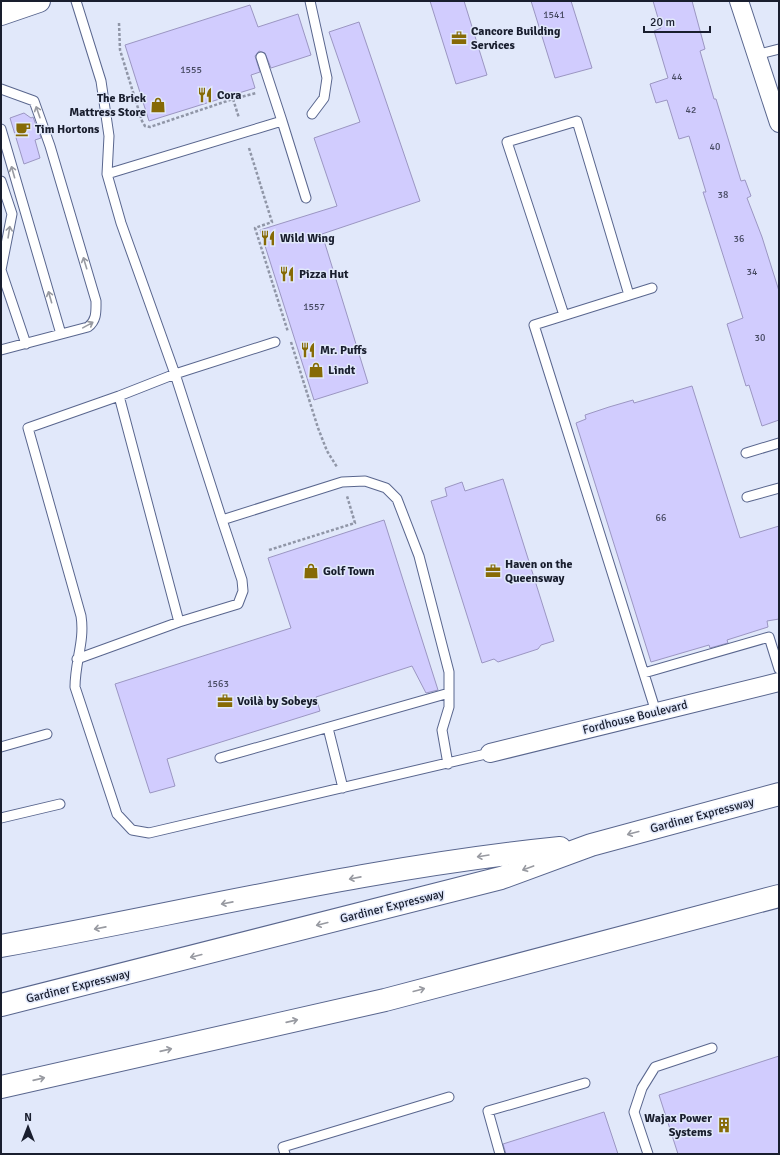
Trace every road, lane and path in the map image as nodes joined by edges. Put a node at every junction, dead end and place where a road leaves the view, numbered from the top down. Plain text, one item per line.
1 (39, 1) edge
2 (76, 1) edge
3 (310, 1) edge
4 (739, 1) edge
5 (9, 8) edge
6 (119, 23) dead end
7 (779, 49) edge
8 (756, 55) junction
9 (261, 57) dead end
10 (1, 89) edge
11 (257, 92) dead end
12 (233, 99) junction
13 (312, 114) dead end
14 (282, 121) junction
15 (779, 123) edge
16 (1, 129) edge
17 (244, 132) junction
18 (107, 174) junction
19 (1, 180) edge
20 (306, 198) dead end
21 (1, 270) edge
22 (652, 288) dead end
23 (629, 295) junction
24 (564, 315) junction
25 (61, 334) junction
26 (275, 342) dead end
27 (26, 344) junction
28 (1, 350) edge
29 (175, 374) junction
30 (119, 396) junction
31 (779, 443) edge
32 (746, 453) dead end
33 (342, 482) junction
34 (779, 488) edge
35 (747, 497) dead end
36 (222, 520) junction
37 (269, 550) dead end
38 (179, 622) junction
39 (77, 659) junction
40 (779, 669) edge
41 (644, 673) junction
42 (779, 682) edge
43 (449, 693) junction
44 (656, 712) junction
45 (328, 728) junction
46 (47, 734) dead end
47 (1, 747) edge
48 (490, 753) joint
49 (220, 758) dead end
50 (448, 764) junction
51 (343, 788) junction
52 (779, 794) edge
53 (60, 804) dead end
54 (1, 818) edge
55 (591, 845) junction
56 (779, 896) edge
57 (1, 946) edge
58 (1, 1005) edge
59 (712, 1048) dead end
60 (585, 1083) dead end
61 (1, 1087) edge
62 (449, 1097) dead end
63 (285, 1154) edge
64 (500, 1154) edge
65 (648, 1154) edge

1 - 5 main road
2 - 18 lane
3 - 13 lane
4 - 8 street
6 - 12 path
7 - 8 lane
8 - 15 street
9 - 14 lane
25 -> 10 lane
11 - 12 path
12 - 17 path
14 - 17 lane
14 - 20 lane
25 -> 16 lane
17 - 18 lane
17 - 33 path
18 - 29 lane
21 -> 19 lane
21 - 27 lane
22 - 23 lane
23 - 24 lane
23 - 24 lane
24 - 41 lane
25 - 27 lane
26 - 29 lane
27 - 28 lane
29 - 30 lane
29 - 36 lane
30 - 38 lane
30 - 39 lane
31 - 32 lane
33 - 36 lane
33 - 37 path
33 - 43 lane
34 - 35 lane
36 - 38 lane
38 - 39 lane
39 - 51 lane
40 - 41 lane
41 - 44 lane
42 - 44 street, Fordhouse Boulevard
43 - 45 lane
43 - 50 lane
44 - 48 street, Fordhouse Boulevard
45 - 49 lane
45 - 51 lane
46 - 47 lane
48 - 50 lane
50 - 51 lane
52 -> 55 main road, Gardiner Expressway
53 - 54 lane
55 -> 57 main road
55 -> 58 main road, Gardiner Expressway
61 -> 56 main road
59 - 65 lane
60 - 64 lane
62 - 63 lane

